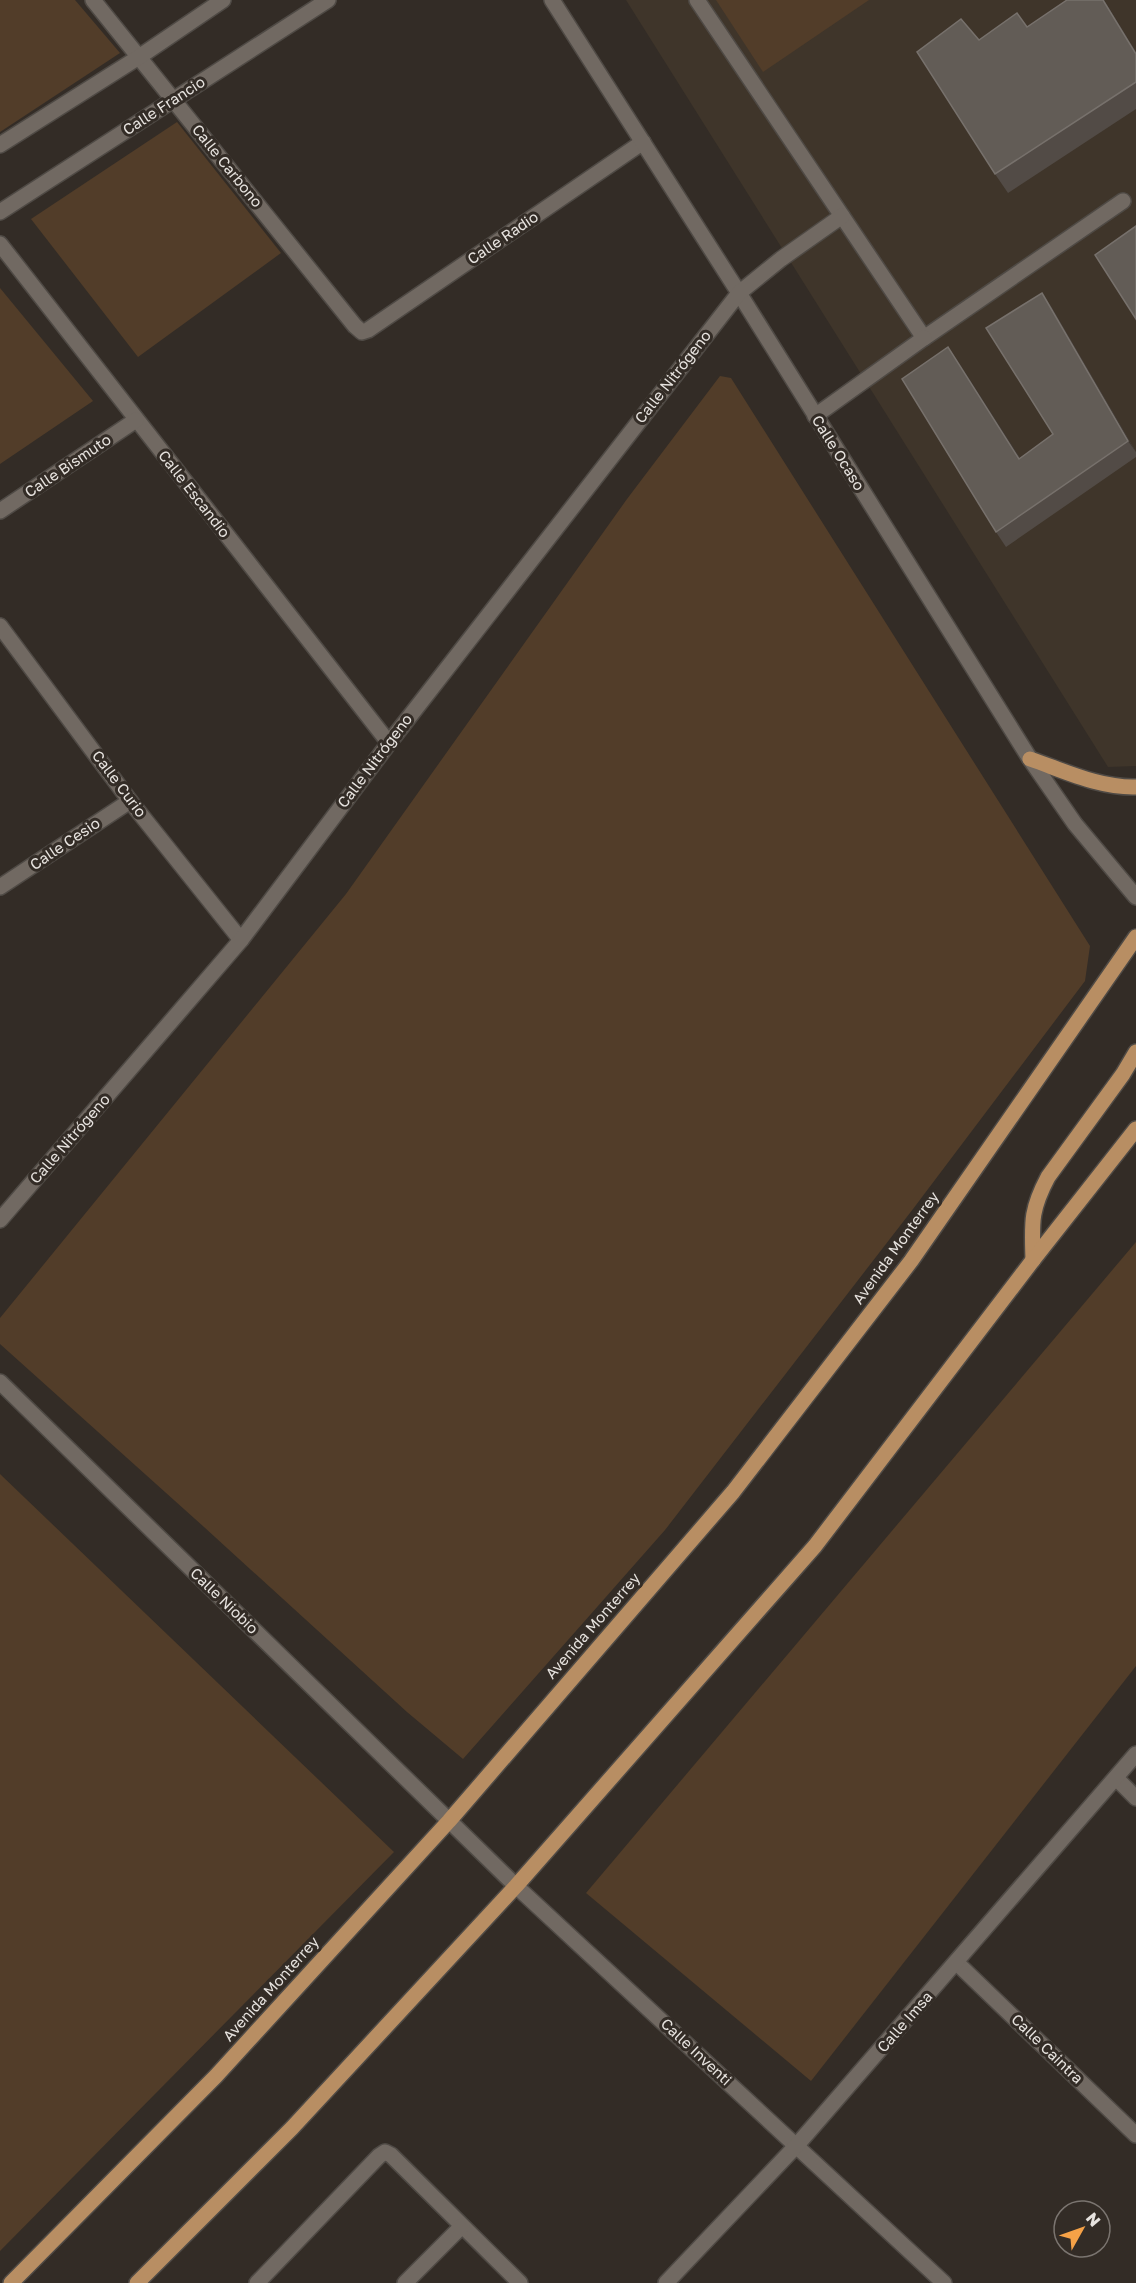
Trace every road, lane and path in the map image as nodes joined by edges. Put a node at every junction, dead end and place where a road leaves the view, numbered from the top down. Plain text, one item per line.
1 (93, 0) edge
2 (224, 0) edge
3 (328, 0) edge
4 (552, 0) edge
5 (697, 0) edge
6 (139, 57) junction
7 (173, 99) junction
8 (642, 142) junction
9 (0, 145) edge
10 (1123, 201) dead end
11 (0, 212) edge
12 (842, 216) junction
13 (0, 244) edge
14 (739, 293) junction
15 (362, 332) joint
16 (924, 338) junction
17 (814, 416) junction
18 (136, 420) junction
19 (0, 511) edge
20 (0, 626) edge
21 (389, 743) junction
22 (1030, 759) junction
23 (1136, 786) edge
24 (130, 801) junction
25 (0, 887) edge
26 (1136, 897) edge
27 (1136, 937) edge
28 (241, 940) junction
29 (1136, 1052) edge
30 (1136, 1129) edge
31 (0, 1220) edge
32 (1033, 1260) junction
33 (0, 1382) edge
34 (1136, 1754) edge
35 (1117, 1779) junction
36 (1136, 1798) edge
37 (449, 1821) junction
38 (516, 1886) junction
39 (957, 1963) junction
40 (1136, 2135) edge
41 (797, 2145) junction
42 (462, 2226) junction
43 (11, 2283) edge
44 (137, 2283) edge
45 (257, 2283) edge
46 (405, 2283) edge
47 (520, 2283) edge
48 (666, 2283) edge
49 (944, 2283) edge

1 - 6 street, Calle Carbono
2 - 6 street
3 - 7 street, Calle Francio
4 - 8 street, Calle Ocaso
5 - 12 street
6 - 7 street, Calle Carbono
6 - 9 street
7 - 11 street, Calle Francio
7 - 15 street, Calle Carbono
8 - 14 street, Calle Ocaso
8 - 15 street, Calle Radio
10 - 16 street
12 - 14 street, Calle Nitrógeno
12 - 16 street
13 - 18 street, Calle Escandio
14 - 17 street, Calle Ocaso
14 - 21 street, Calle Nitrógeno
16 - 17 street
17 - 22 street, Calle Ocaso
18 - 19 street, Calle Bismuto
18 - 21 street, Calle Escandio
20 - 24 street, Calle Curio
21 - 28 street, Calle Nitrógeno
22 - 23 main road
22 - 26 street, Calle Ocaso
24 - 25 street, Calle Cesio
24 - 28 street, Calle Curio
27 - 37 main road, Avenida Monterrey
28 - 31 street, Calle Nitrógeno
29 - 32 main road
30 - 32 main road
32 - 38 main road
33 - 37 street, Calle Niobio
34 - 35 street, Calle Imsa
35 - 36 street
35 - 39 street, Calle Imsa
37 - 38 street, Calle Inventi
37 - 43 main road, Avenida Monterrey
38 - 41 street, Calle Inventi
38 - 44 main road
39 - 40 street, Calle Caintra
39 - 41 street, Calle Imsa
41 - 48 street, Calle Imsa
41 - 49 street, Calle Inventi
42 - 45 street
42 - 46 street
42 - 47 street

